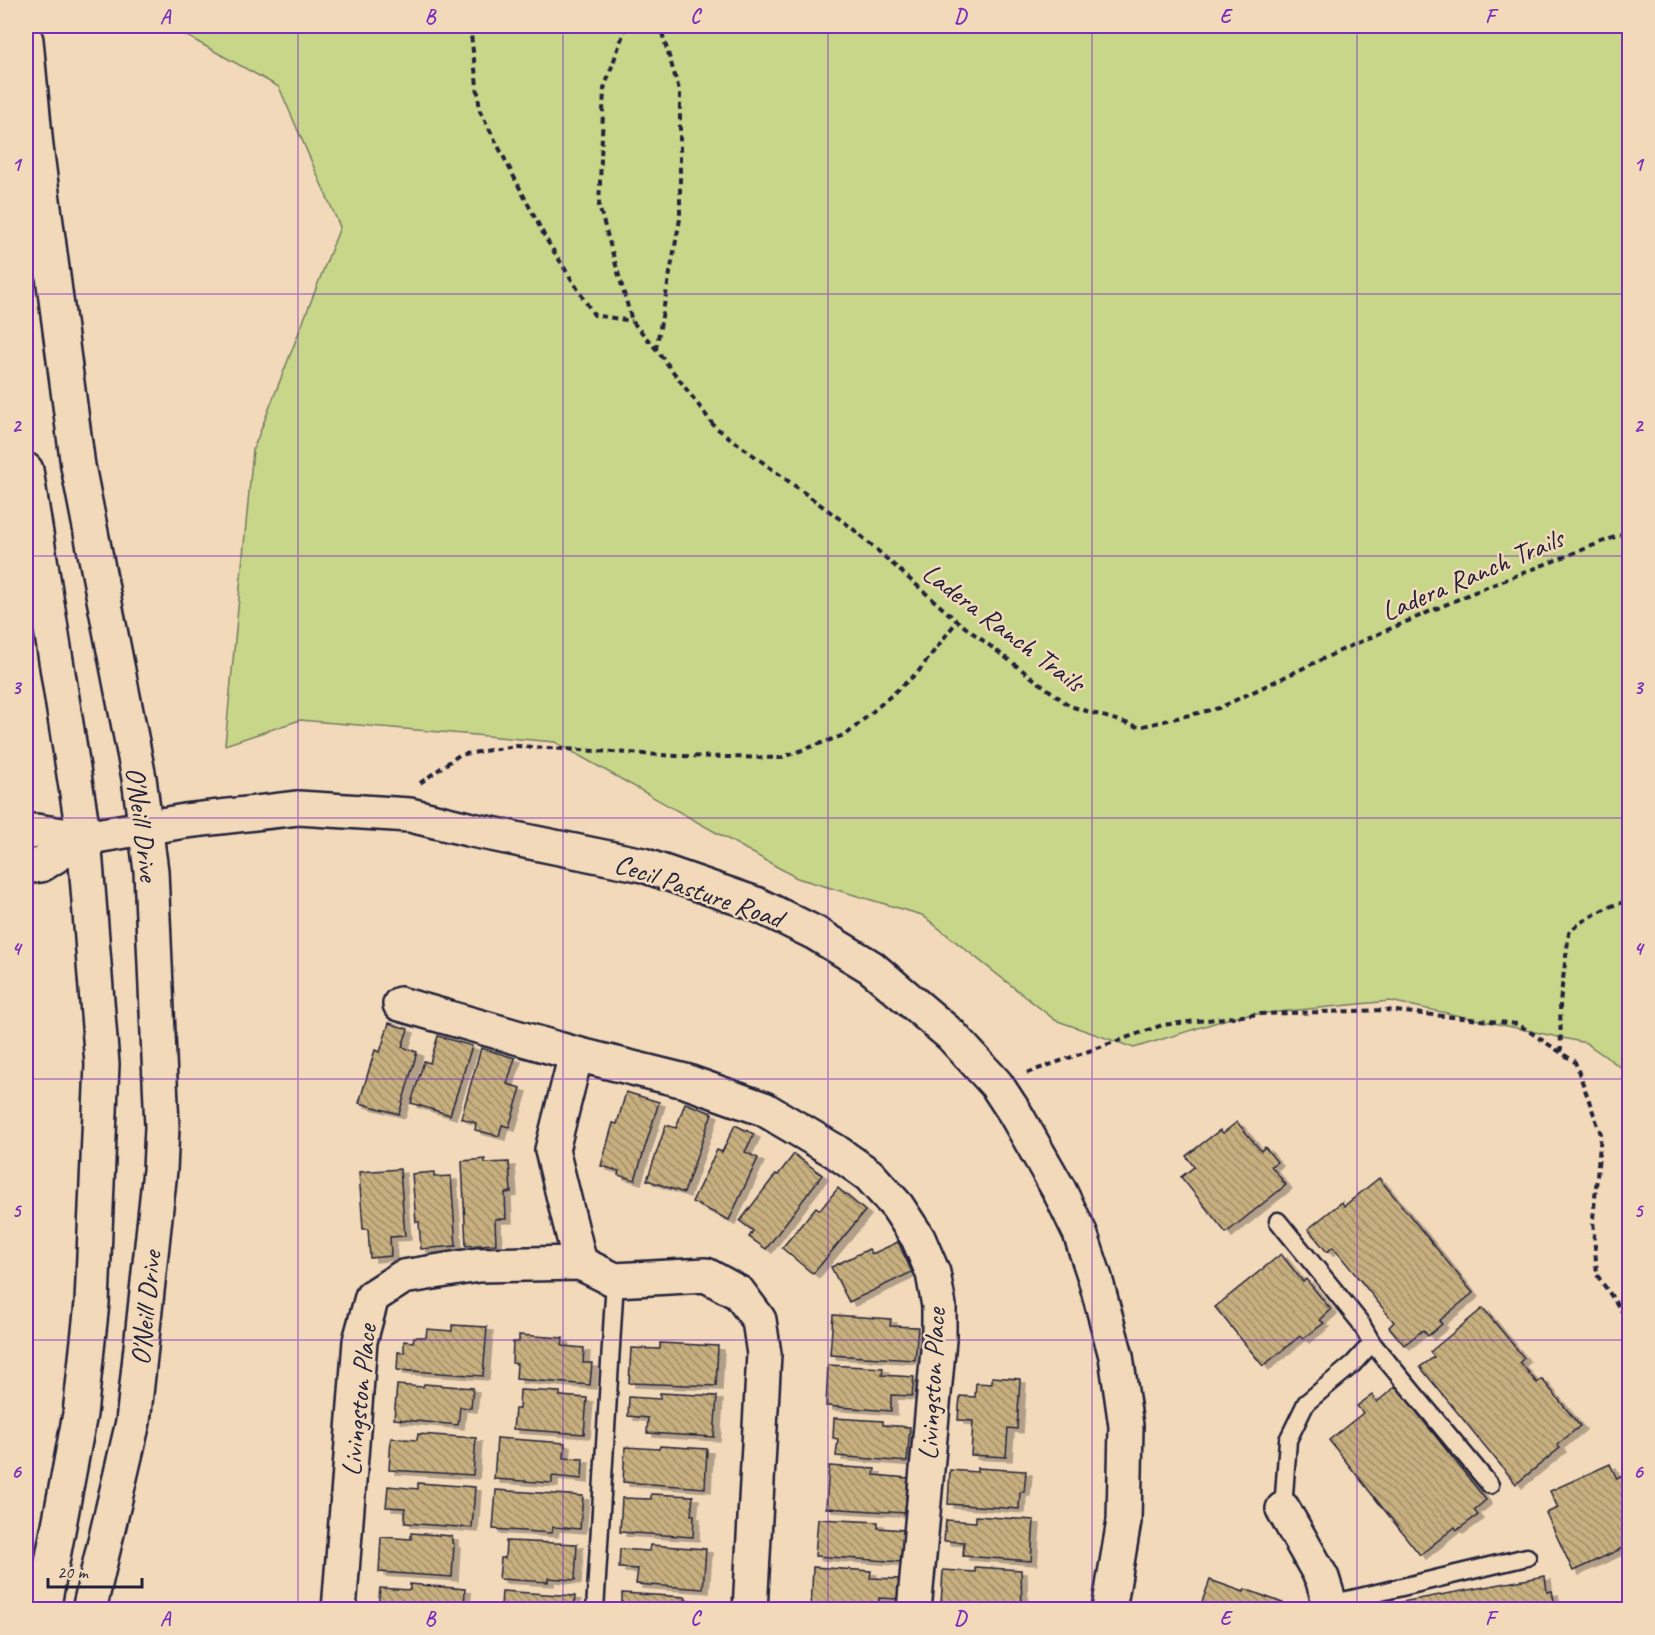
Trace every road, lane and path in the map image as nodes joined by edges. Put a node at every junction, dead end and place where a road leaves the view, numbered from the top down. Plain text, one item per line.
1 (470, 26) edge
2 (626, 26) edge
3 (660, 26) edge
4 (26, 40) edge
5 (632, 321) junction
6 (656, 348) junction
7 (26, 470) edge
8 (1629, 531) edge
9 (957, 621) junction
10 (410, 815) junction
11 (144, 827) junction
12 (26, 833) edge
13 (84, 838) junction
14 (26, 867) edge
15 (1629, 900) edge
16 (400, 1004) dead end
17 (1561, 1052) junction
18 (576, 1054) junction
19 (996, 1084) junction
20 (1278, 1221) dead end
21 (580, 1263) junction
22 (615, 1280) junction
23 (1629, 1323) edge
24 (1372, 1343) junction
25 (1490, 1485) dead end
26 (1283, 1509) joint
27 (1527, 1557) dead end
28 (1332, 1607) edge
29 (43, 1610) edge
30 (89, 1610) edge
31 (339, 1610) edge
32 (595, 1610) edge
33 (750, 1610) edge
34 (914, 1610) edge
35 (1109, 1610) edge

1 - 5 path
2 - 5 path, Ladera Ranch Trails
3 - 6 path
4 - 11 street, O'Neill Drive
5 - 6 path, Ladera Ranch Trails
6 - 9 path, Ladera Ranch Trails
7 - 13 street, O'Neill Drive
8 - 9 path, Ladera Ranch Trails
9 - 10 path
10 - 11 street, Cecil Pasture Road
10 - 19 street, Cecil Pasture Road
11 - 13 street, Cecil Pasture Road
11 - 30 street, O'Neill Drive
12 - 13 street, Cecil Pasture Road
13 - 14 street, Cecil Pasture Road
13 - 29 street, O'Neill Drive
15 - 17 path
16 - 18 street, Livingston Place
17 - 19 path
17 - 23 path
18 - 21 street
18 - 34 street, Livingston Place
19 - 35 street, Cecil Pasture Road
20 - 24 lane
21 - 22 street, Livingston Place
21 - 31 street, Livingston Place
22 - 32 lane
22 - 33 street, Livingston Place
24 - 25 lane
24 - 26 lane
26 - 28 street
27 - 28 lane

